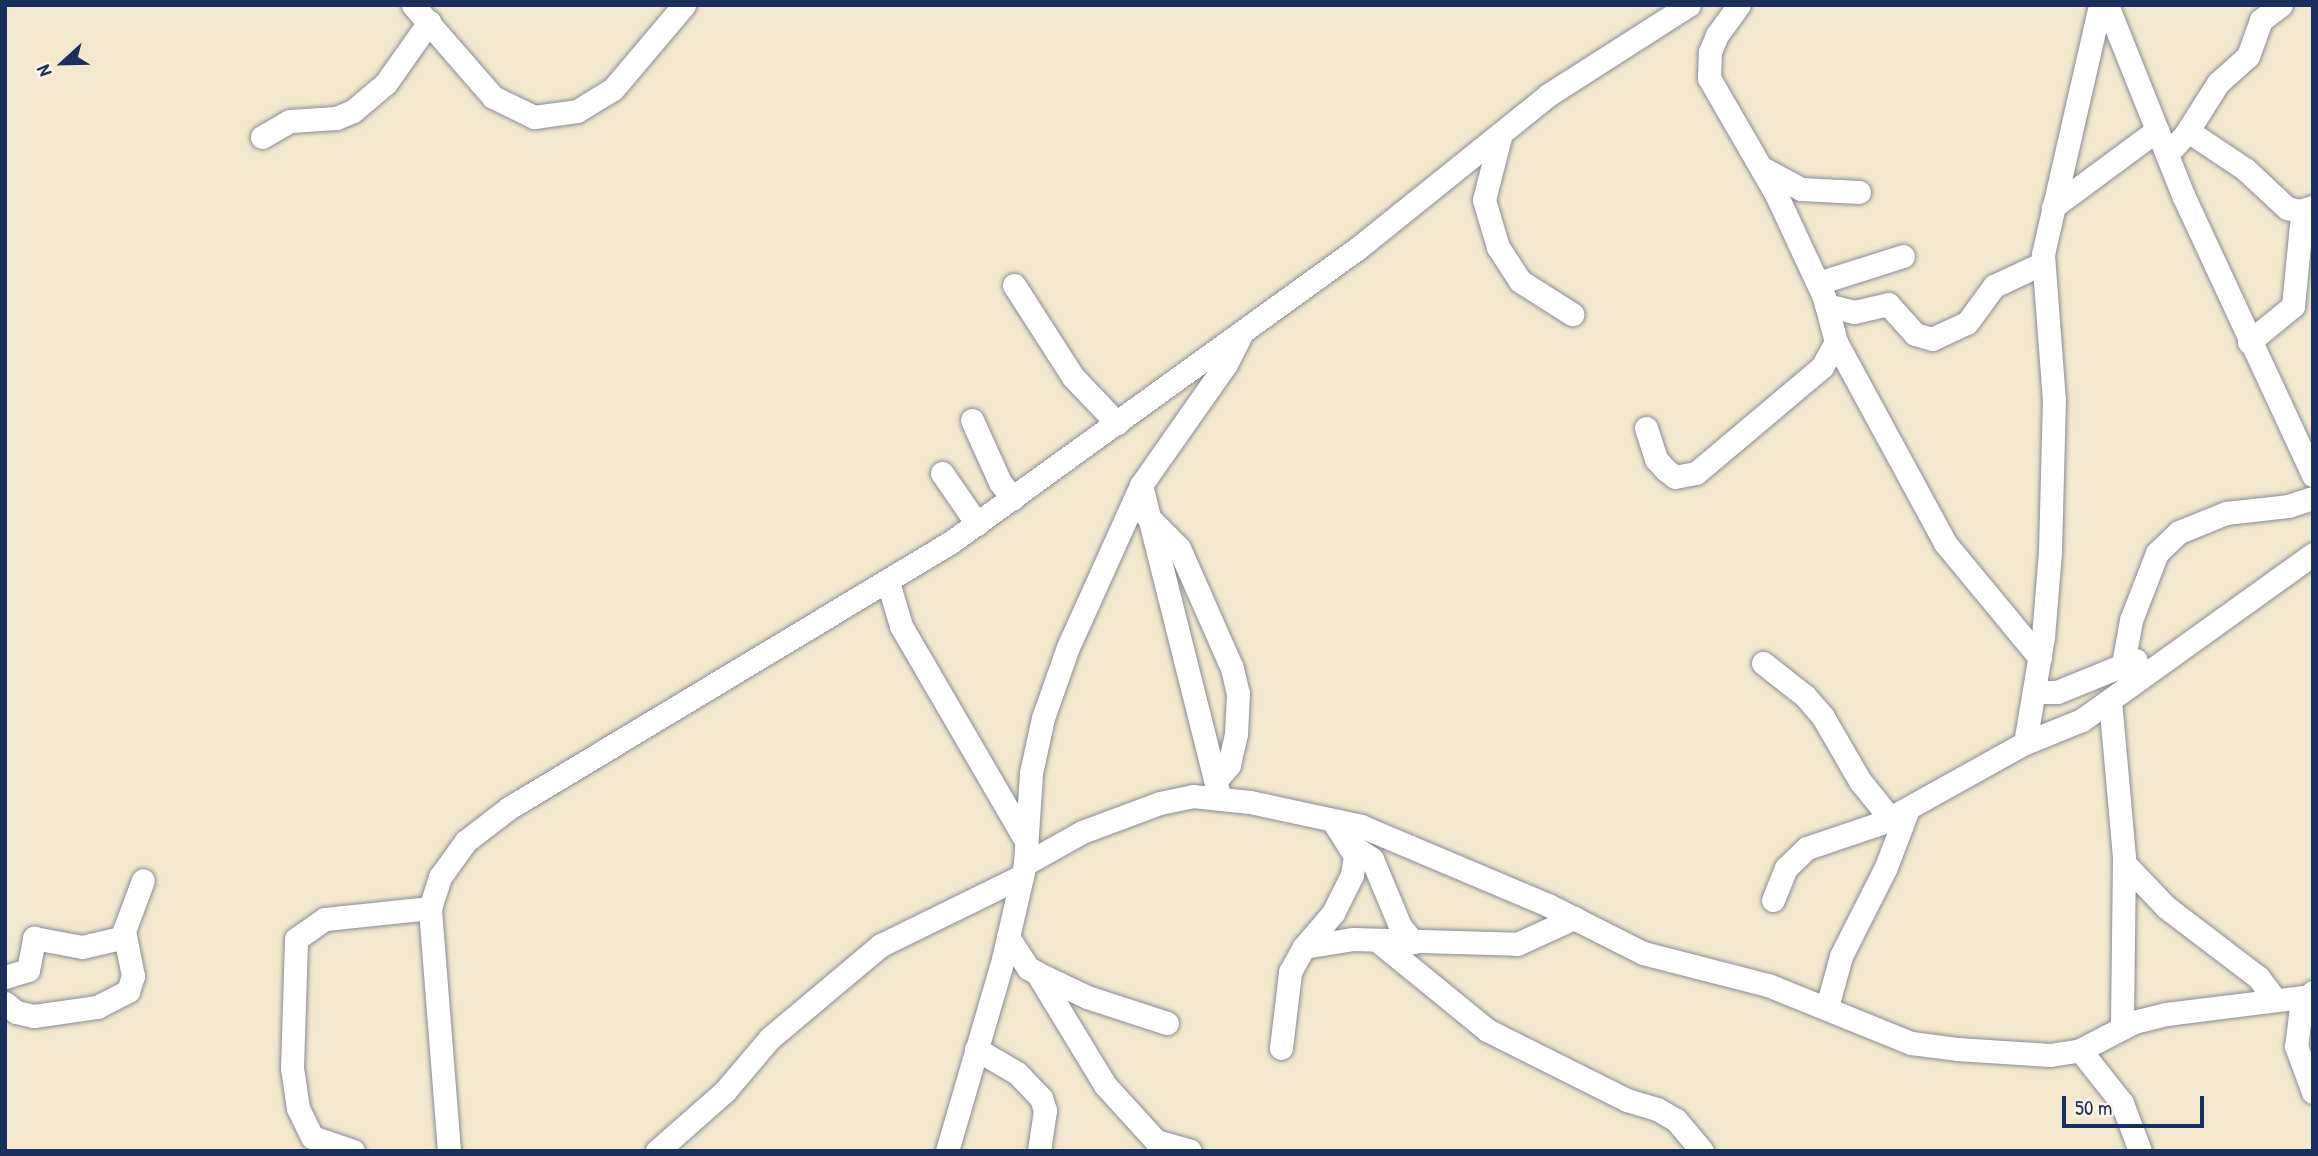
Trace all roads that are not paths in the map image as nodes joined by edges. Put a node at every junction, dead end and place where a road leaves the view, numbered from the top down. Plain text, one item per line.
1 (684, 5) edge
2 (1689, 5) edge
3 (1739, 5) edge
4 (2100, 5) edge
5 (2108, 5) edge
6 (2281, 5) edge
7 (425, 13) edge
8 (2157, 130) junction
9 (2188, 131) junction
10 (1500, 136) junction
11 (262, 137) dead end
12 (2167, 155) junction
13 (1759, 167) junction
14 (1859, 192) dead end
15 (2053, 207) junction
16 (2312, 207) edge
17 (1903, 256) dead end
18 (2043, 263) junction
19 (1014, 285) dead end
20 (1822, 294) junction
21 (1573, 314) dead end
22 (1244, 330) junction
23 (1836, 342) junction
24 (2249, 342) junction
25 (972, 420) dead end
26 (1117, 423) junction
27 (1646, 428) dead end
28 (942, 473) dead end
29 (2313, 475) edge
30 (1141, 485) junction
31 (2313, 498) edge
32 (1013, 499) junction
33 (1147, 516) junction
34 (977, 524) junction
35 (2313, 554) edge
36 (888, 582) junction
37 (2174, 653) junction
38 (2040, 658) junction
39 (1763, 663) dead end
40 (2123, 664) junction
41 (2034, 692) junction
42 (2110, 700) junction
43 (2082, 720) junction
44 (2025, 743) junction
45 (2114, 760) junction
46 (1218, 788) junction
47 (1899, 814) junction
48 (1334, 822) junction
49 (1026, 841) junction
50 (1347, 842) junction
51 (2124, 863) junction
52 (1023, 870) junction
53 (143, 880) dead end
54 (1773, 900) dead end
55 (429, 908) junction
56 (1574, 918) junction
57 (124, 937) junction
58 (1008, 937) junction
59 (1378, 941) junction
60 (1413, 942) junction
61 (1304, 947) junction
62 (1037, 973) junction
63 (5, 977) edge
64 (2311, 994) edge
65 (2274, 998) junction
66 (5, 1003) edge
67 (1827, 1007) junction
68 (2306, 1020) edge
69 (1167, 1023) dead end
70 (2122, 1028) junction
71 (1281, 1048) dead end
72 (976, 1049) junction
73 (2080, 1050) junction
74 (2313, 1091) edge
75 (321, 1146) edge
76 (353, 1151) edge
77 (449, 1151) edge
78 (657, 1151) edge
79 (947, 1151) edge
80 (1039, 1151) edge
81 (1190, 1151) edge
82 (1702, 1151) edge
83 (2140, 1151) edge

1 - 7 street
2 - 10 street
3 - 13 street
4 - 15 street
5 - 8 street
6 - 9 street
7 - 11 street
8 - 12 street
8 - 15 street
9 - 12 street
9 - 16 street
10 - 21 street
10 - 22 street
12 - 24 street
13 - 14 street
13 - 20 street
15 - 18 street
16 - 24 street
17 - 20 street
18 - 20 street
18 - 38 street
19 - 26 street
20 - 23 street
22 - 26 street
22 - 30 street
23 - 27 street
23 - 38 street
24 - 29 street
25 - 32 street
26 - 32 street
28 - 34 street
30 - 33 street
30 - 49 street
31 - 40 street
32 - 34 street
33 - 46 street
33 - 46 street
34 - 36 street
35 - 37 street
36 - 49 street
36 - 55 street
37 - 40 street
37 - 42 street
38 - 41 street
39 - 47 street
40 - 41 street
41 - 44 street
42 - 43 street
42 - 45 street
43 - 44 street
43 - 45 street
44 - 47 street
45 - 51 street
46 - 48 street
46 - 52 street
47 - 54 street
47 - 67 street
48 - 50 street
48 - 56 street
49 - 52 street
50 - 60 street
50 - 61 street
51 - 65 street
51 - 70 street
52 - 58 street
52 - 78 street
53 - 57 street
55 - 75 street
55 - 77 street
56 - 60 street
56 - 67 street
57 - 63 street
57 - 66 street
58 - 62 street
58 - 72 street
59 - 60 street
59 - 61 street
59 - 82 street
61 - 71 street
62 - 69 street
62 - 81 street
64 - 65 street
64 - 68 street
65 - 70 street
67 - 73 street
68 - 74 street
70 - 73 street
72 - 79 street
72 - 80 street
73 - 83 street
75 - 76 street

